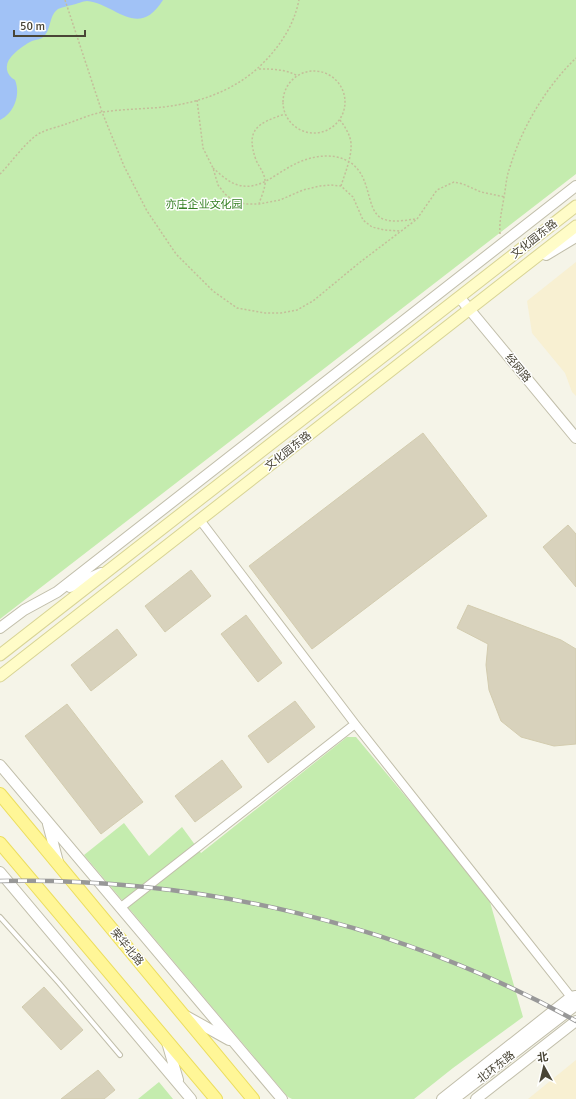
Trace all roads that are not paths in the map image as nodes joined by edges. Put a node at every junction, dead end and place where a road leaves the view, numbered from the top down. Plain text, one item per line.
1 (576, 186) edge
2 (576, 206) edge
3 (576, 226) edge
4 (576, 237) edge
5 (520, 270) junction
6 (460, 298) junction
7 (470, 309) junction
8 (576, 438) edge
9 (200, 520) junction
10 (110, 570) junction
11 (57, 592) junction
12 (0, 628) edge
13 (0, 655) edge
14 (0, 676) edge
15 (355, 724) junction
16 (0, 765) edge
17 (0, 794) edge
18 (47, 820) junction
19 (0, 844) edge
20 (58, 864) junction
21 (0, 872) edge
22 (120, 908) junction
23 (0, 917) edge
24 (574, 1000) edge
25 (183, 1015) junction
26 (576, 1021) edge
27 (166, 1040) junction
28 (235, 1043) junction
29 (120, 1055) dead end
30 (179, 1084) junction
31 (191, 1099) edge
32 (216, 1099) edge
33 (253, 1099) edge
34 (282, 1099) edge
35 (442, 1099) edge
36 (454, 1099) edge
37 (476, 1099) edge

1 - 11 street
2 - 6 main road, 文化园东路
3 - 5 main road, 文化园东路
4 - 5 street
5 - 7 main road, 文化园东路
6 - 7 street, 经网路
6 - 10 main road, 文化园东路
7 - 8 street, 经网路
7 - 9 main road, 文化园东路
9 - 14 main road, 文化园东路
9 - 15 street
10 - 11 street
10 - 13 main road, 文化园东路
11 - 12 street
15 - 22 street
15 - 24 street
16 - 18 street
17 - 20 main road, 荣华北路
18 - 20 street
18 - 22 street
19 - 27 main road
20 - 25 main road, 荣华北路
21 - 30 street
22 - 28 street
23 - 29 lane
24 - 35 street
24 - 36 street, 北环东路
25 - 28 street
25 - 33 main road, 荣华北路
26 - 37 street, 北环东路
27 - 30 street
27 - 32 main road
28 - 34 street
30 - 31 street

